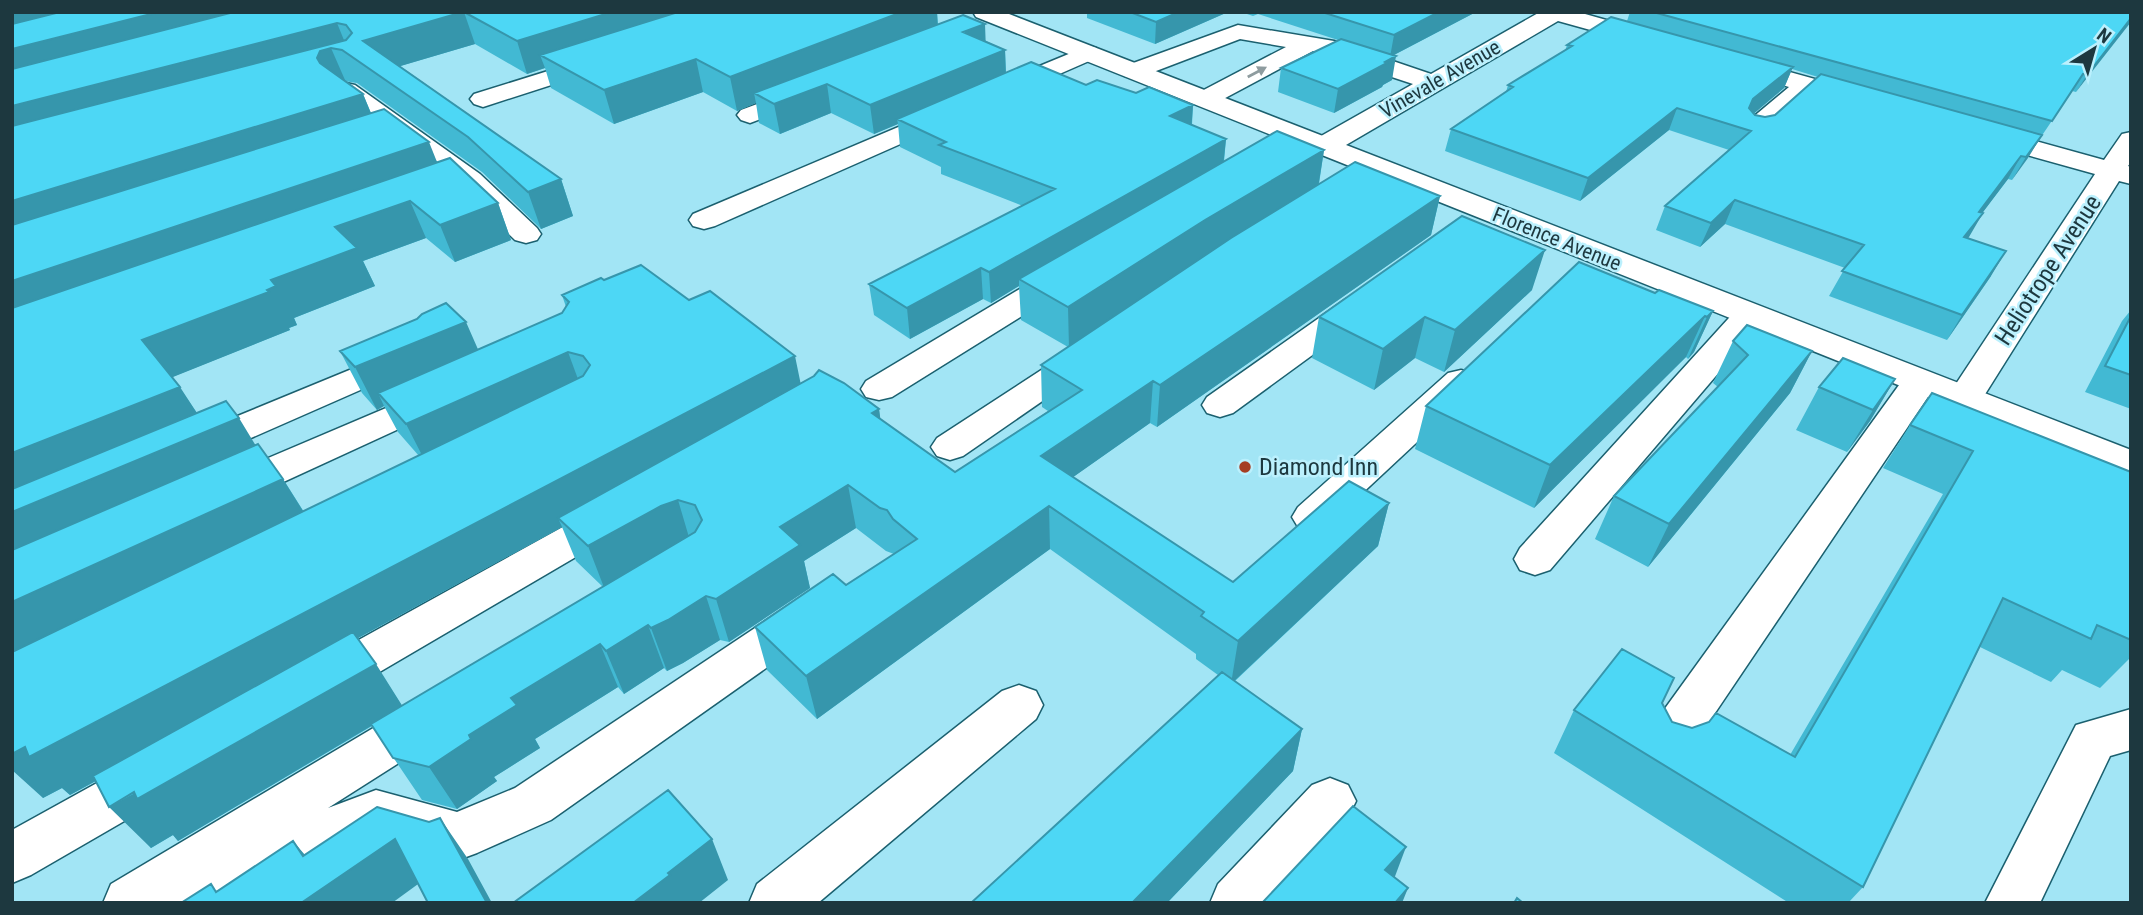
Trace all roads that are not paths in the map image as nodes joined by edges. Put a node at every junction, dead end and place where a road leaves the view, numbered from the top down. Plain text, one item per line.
1 (1557, 13) edge
2 (985, 20) edge
3 (1309, 44) junction
4 (1675, 47) edge
5 (1088, 53) junction
6 (613, 58) edge
7 (1715, 58) edge
8 (1134, 71) junction
9 (341, 75) edge
10 (1433, 83) junction
11 (1807, 84) junction
12 (827, 85) edge
13 (483, 99) dead end
14 (1205, 99) junction
15 (1886, 107) edge
16 (750, 115) dead end
17 (1953, 125) edge
18 (1755, 129) edge
19 (404, 131) junction
20 (2131, 140) edge
21 (1312, 142) junction
22 (366, 143) edge
23 (1265, 158) edge
24 (1376, 167) junction
25 (2121, 173) edge
26 (470, 180) junction
27 (1341, 189) edge
28 (430, 194) edge
29 (1486, 210) junction
30 (704, 220) dead end
31 (526, 234) dead end
32 (1454, 235) edge
33 (1594, 253) junction
34 (1084, 264) edge
35 (1567, 280) edge
36 (1377, 292) edge
37 (1750, 315) junction
38 (1110, 340) edge
39 (423, 351) edge
40 (1490, 354) edge
41 (475, 380) edge
42 (1920, 382) junction
43 (878, 389) dead end
44 (1964, 399) junction
45 (1220, 405) dead end
46 (950, 447) dead end
47 (163, 462) edge
48 (2131, 465) edge
49 (646, 499) edge
50 (202, 503) edge
51 (1290, 536) edge
52 (1535, 559) dead end
53 (835, 596) edge
54 (468, 696) edge
55 (285, 703) edge
56 (1019, 705) dead end
57 (2131, 729) edge
58 (1665, 747) edge
59 (188, 758) edge
60 (1330, 801) dead end
61 (12, 858) edge
62 (130, 903) edge
63 (208, 903) edge
64 (776, 903) edge
65 (1237, 903) edge
66 (2012, 903) edge

1 - 4 street
1 - 10 street, Vinevale Avenue
2 - 5 street, Florence Avenue
3 - 8 street
3 - 10 street
14 -> 3 street
5 - 8 street, Florence Avenue
5 - 30 street
6 - 13 street
7 - 11 street
8 - 14 street, Florence Avenue
9 - 19 street
10 - 21 street, Vinevale Avenue
11 - 15 street
11 - 18 street
12 - 16 street
14 - 21 street, Florence Avenue
17 - 25 street
19 - 22 street
19 - 26 street
20 - 25 street, Heliotrope Avenue
21 - 23 street, Vinevale Avenue
21 - 24 street, Florence Avenue
24 - 27 street
24 - 29 street, Florence Avenue
25 - 44 street, Heliotrope Avenue
26 - 28 street
26 - 31 street
29 - 32 street
29 - 33 street, Florence Avenue
33 - 35 street
33 - 37 street, Florence Avenue
34 - 43 street
36 - 45 street
37 - 42 street, Florence Avenue
37 - 52 street
38 - 46 street
39 - 47 street
40 - 51 street
41 - 50 street
42 - 44 street, Florence Avenue
42 - 58 street
44 - 48 street, Florence Avenue
49 - 55 street
53 - 63 street
54 - 62 street
56 - 64 street
57 - 66 street
59 - 61 street
60 - 65 street

